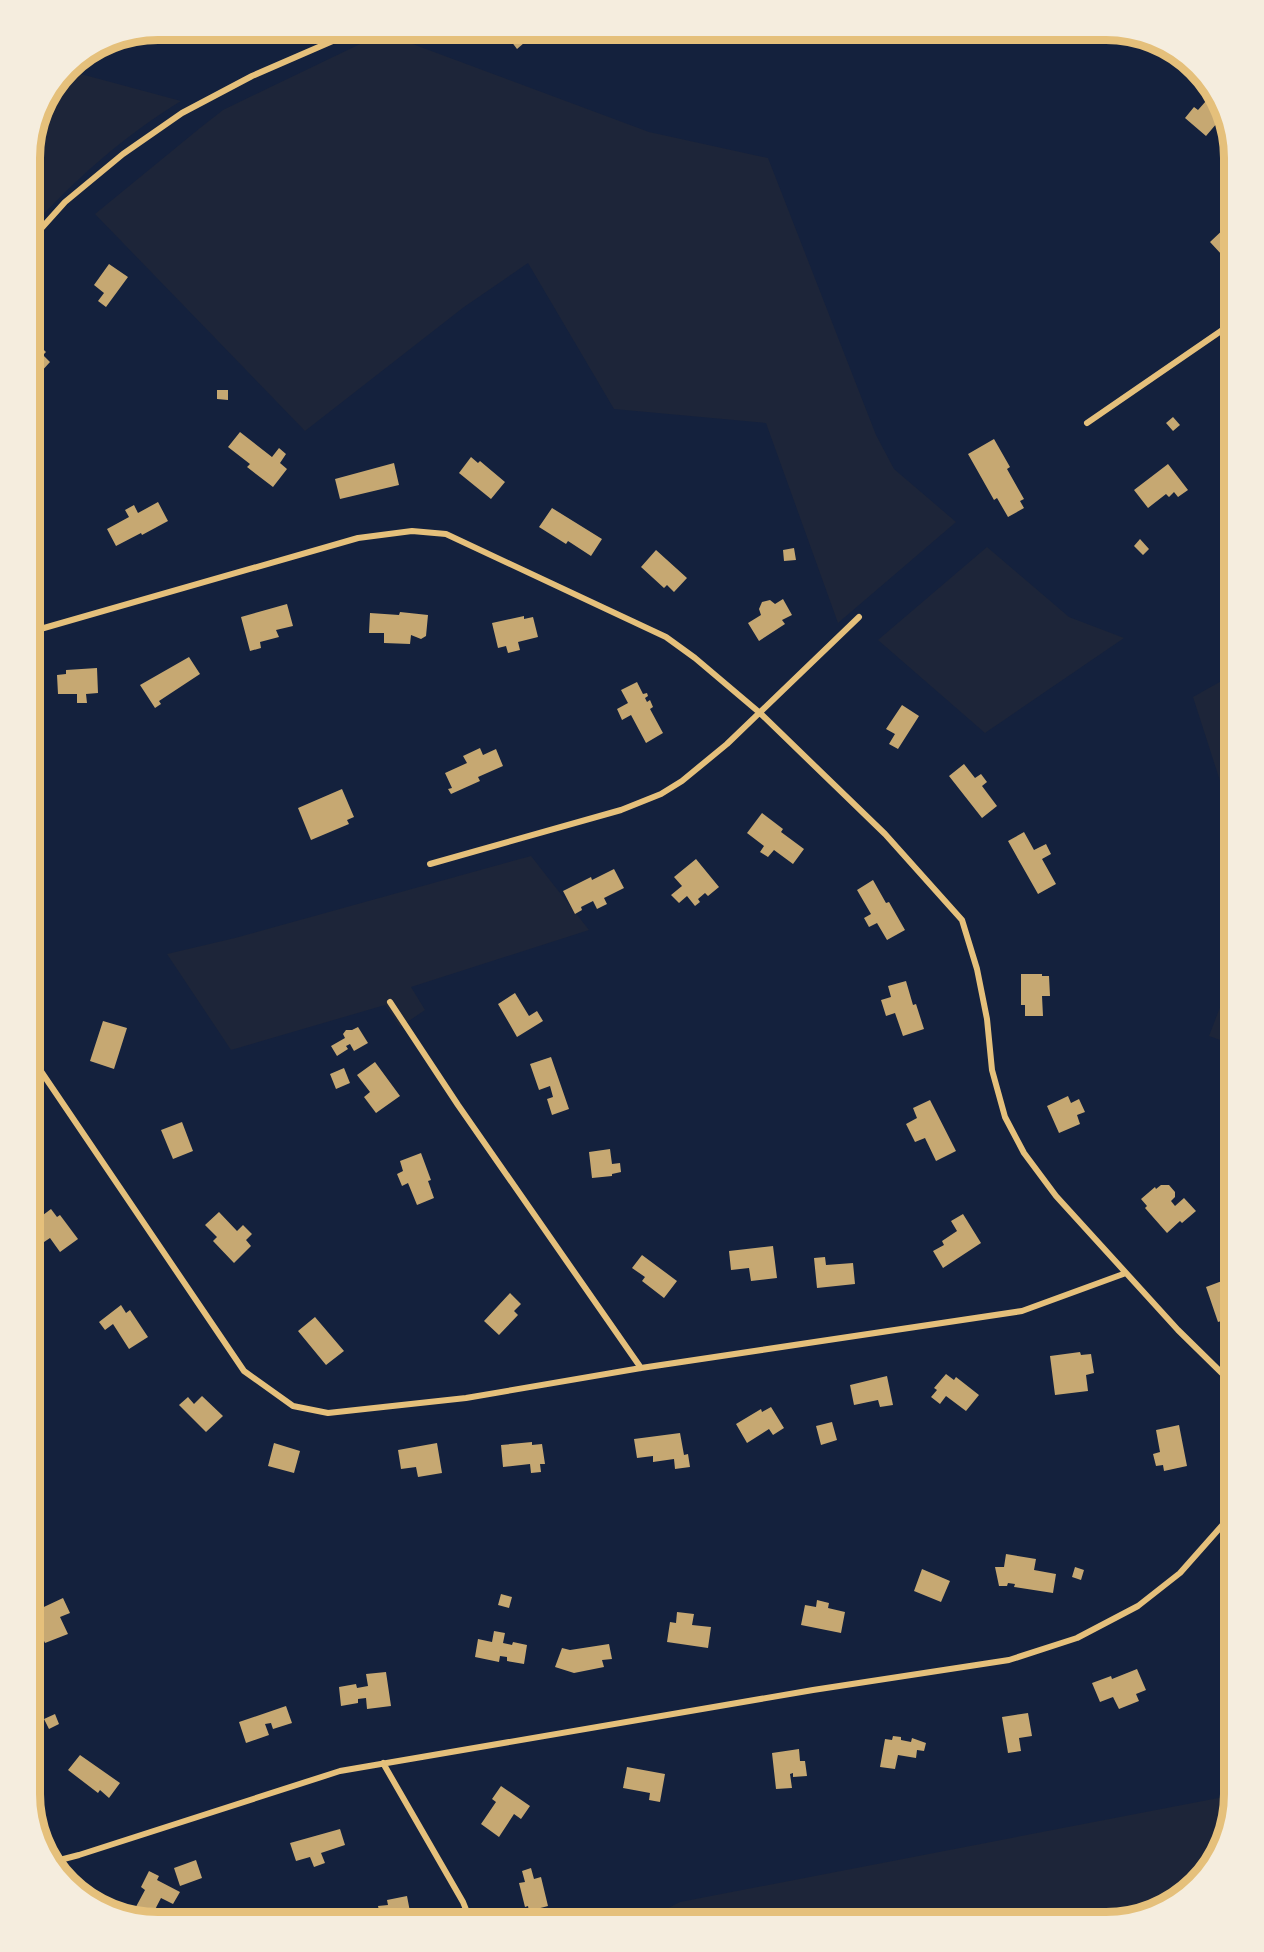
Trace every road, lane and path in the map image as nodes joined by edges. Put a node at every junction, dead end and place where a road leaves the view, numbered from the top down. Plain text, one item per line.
1 (333, 41) edge
2 (41, 229) edge
3 (1224, 329) edge
4 (1087, 423) dead end
5 (859, 616) dead end
6 (41, 629) edge
7 (760, 713) junction
8 (430, 864) dead end
9 (390, 1002) dead end
10 (40, 1070) edge
11 (1126, 1273) junction
12 (641, 1368) junction
13 (1224, 1375) edge
14 (1224, 1523) edge
15 (383, 1763) junction
16 (61, 1859) edge
17 (467, 1911) edge

1 - 2 street
3 - 4 street
5 - 7 street
6 - 7 street
7 - 8 street
7 - 11 street
9 - 12 street
10 - 12 street
11 - 12 street
11 - 13 street
14 - 15 street
15 - 16 street
15 - 17 street

